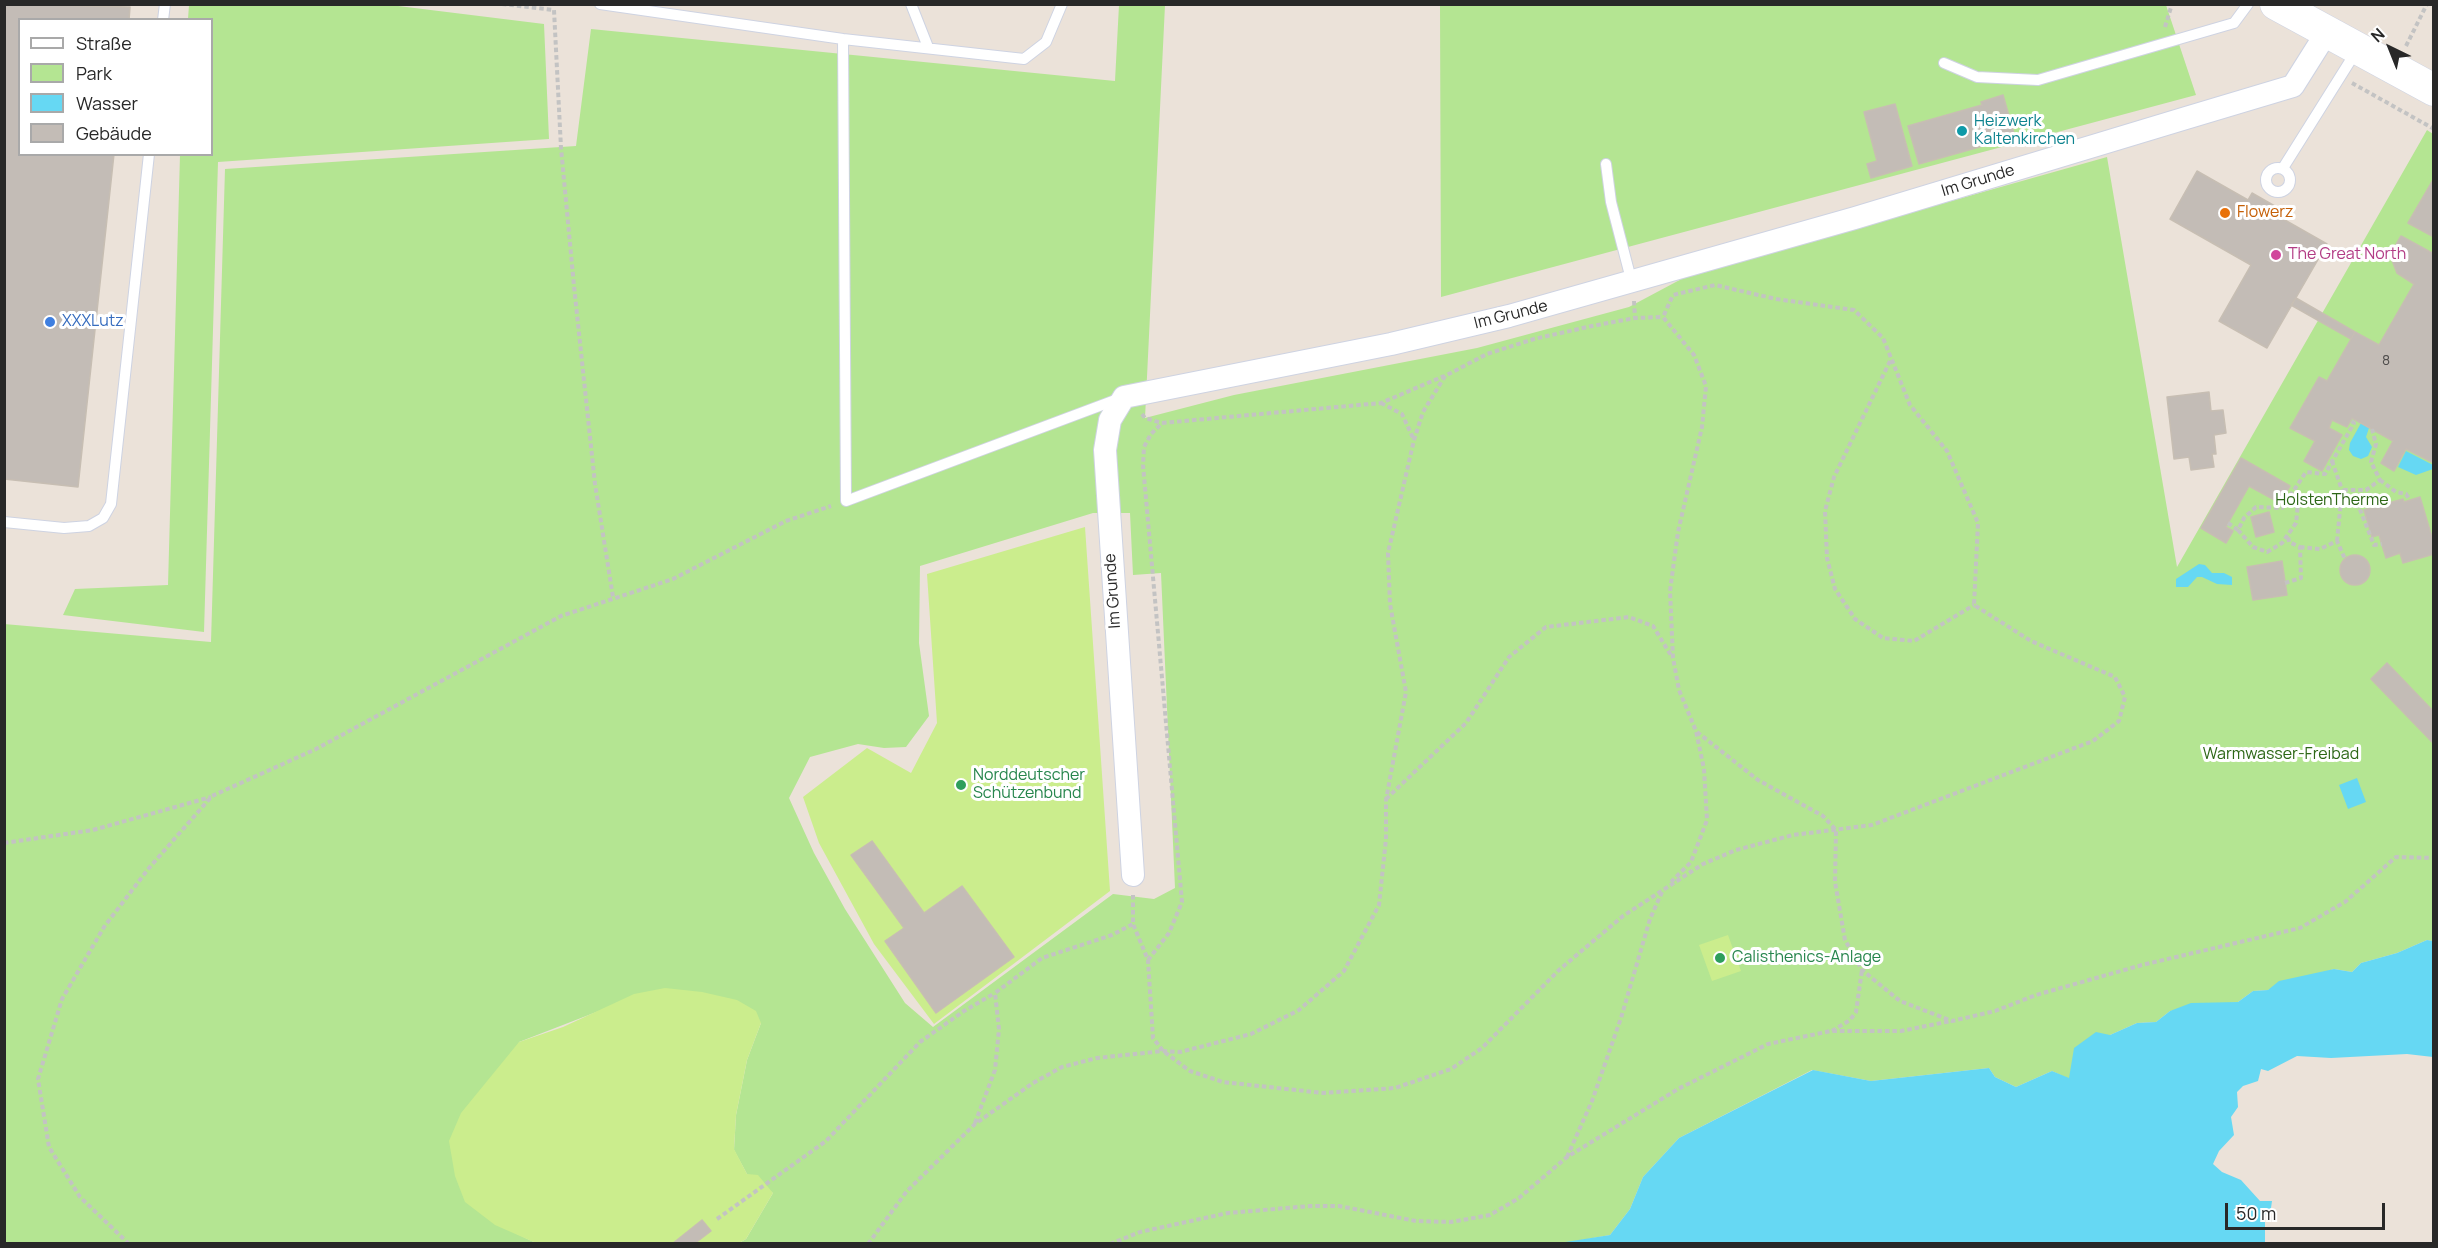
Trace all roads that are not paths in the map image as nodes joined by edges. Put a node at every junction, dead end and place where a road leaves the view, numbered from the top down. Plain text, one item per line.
1 (600, 4) edge
2 (911, 4) edge
3 (1062, 4) edge
4 (2248, 4) edge
5 (2276, 4) edge
6 (2327, 32) junction
7 (843, 39) junction
8 (928, 47) junction
9 (2357, 49) junction
10 (1944, 63) dead end
11 (2433, 90) edge
12 (149, 156) edge
13 (1606, 164) dead end
14 (2283, 168) dead end
15 (1632, 283) junction
16 (1124, 397) junction
17 (4, 522) edge
18 (1133, 875) road end

1 - 7 lane
2 - 8 lane
3 - 8 lane
4 - 10 lane
5 - 6 main road
6 - 9 main road
6 - 15 street, Im Grunde
7 - 8 lane
7 - 16 lane
9 - 11 main road
9 - 14 lane
12 - 17 lane
13 - 15 lane
15 - 16 street, Im Grunde
16 - 18 street, Im Grunde

